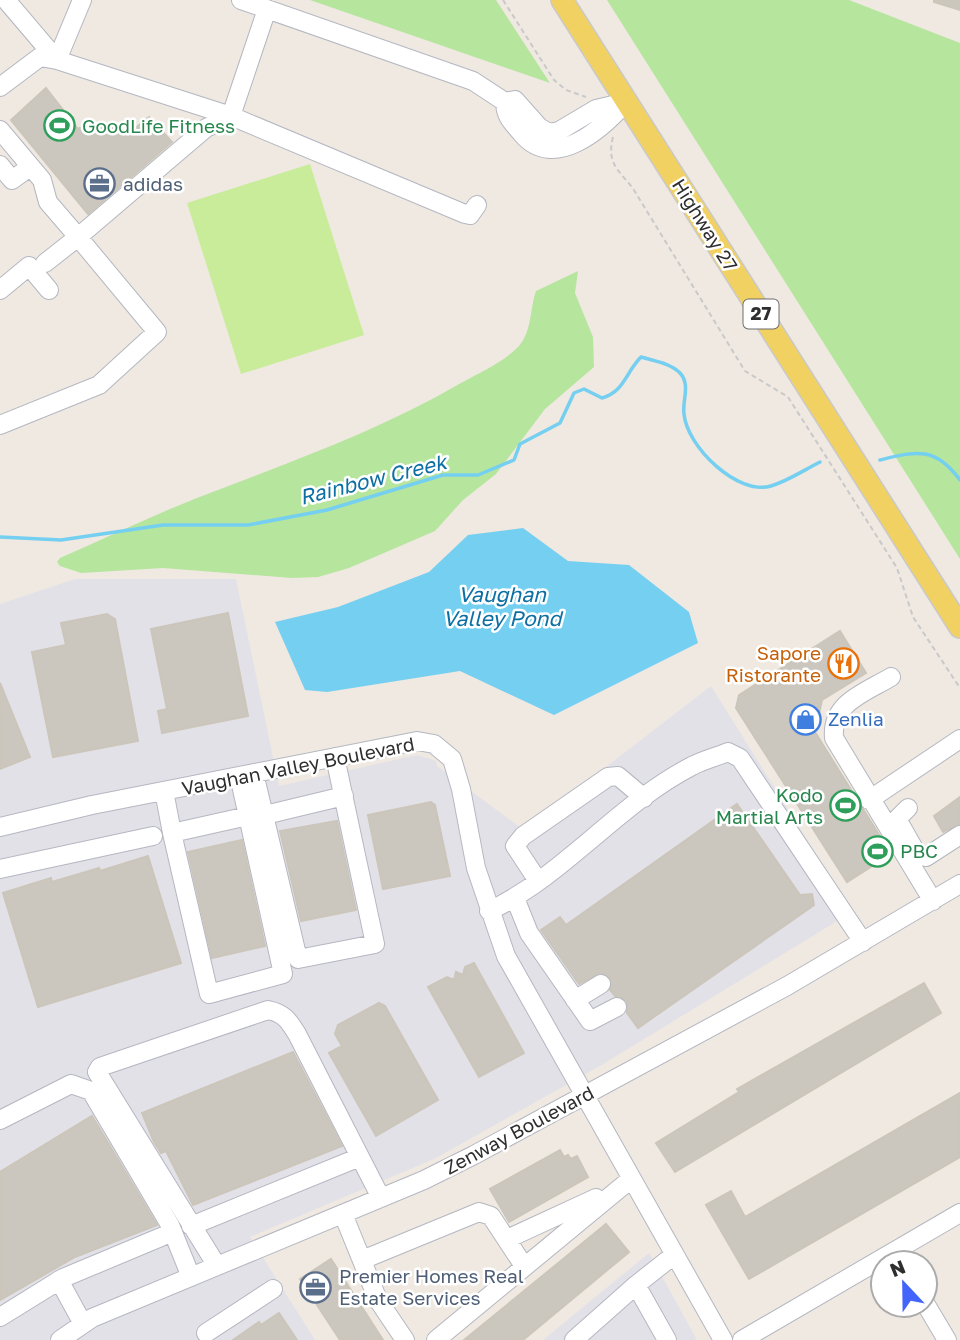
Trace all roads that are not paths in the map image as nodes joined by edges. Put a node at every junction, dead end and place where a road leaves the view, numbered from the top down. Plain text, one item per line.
1 (6, 0) edge
2 (82, 0) edge
3 (240, 0) edge
4 (562, 0) edge
5 (267, 9) junction
6 (57, 60) junction
7 (0, 87) edge
8 (626, 102) junction
9 (231, 116) junction
10 (0, 130) edge
11 (0, 166) edge
12 (30, 167) junction
13 (477, 205) dead end
14 (78, 237) junction
15 (45, 263) dead end
16 (49, 289) dead end
17 (0, 290) edge
18 (0, 425) edge
19 (960, 627) edge
20 (891, 677) dead end
21 (960, 739) edge
22 (335, 757) junction
23 (246, 775) junction
24 (164, 791) junction
25 (344, 796) junction
26 (644, 799) junction
27 (869, 800) junction
28 (905, 811) dead end
29 (256, 816) junction
30 (0, 827) edge
31 (172, 833) junction
32 (960, 835) edge
33 (153, 836) dead end
34 (0, 869) edge
35 (538, 881) junction
36 (960, 884) edge
37 (515, 898) junction
38 (933, 901) junction
39 (489, 911) junction
40 (863, 942) junction
41 (601, 984) dead end
42 (575, 1000) junction
43 (617, 1007) dead end
44 (584, 1096) junction
45 (0, 1120) edge
46 (360, 1157) junction
47 (628, 1182) junction
48 (381, 1198) junction
49 (960, 1213) edge
50 (343, 1214) junction
51 (191, 1226) junction
52 (173, 1232) junction
53 (507, 1239) junction
54 (908, 1249) edge
55 (674, 1255) junction
56 (362, 1260) junction
57 (217, 1266) junction
58 (524, 1266) junction
59 (869, 1272) edge
60 (191, 1277) junction
61 (59, 1280) junction
62 (636, 1285) junction
63 (273, 1289) dead end
64 (0, 1317) edge
65 (932, 1319) edge
66 (83, 1324) junction
67 (206, 1333) dead end
68 (939, 1337) edge
69 (60, 1340) edge
70 (405, 1340) edge
71 (436, 1340) edge
72 (574, 1340) edge
73 (667, 1340) edge
74 (723, 1340) edge
75 (742, 1340) edge

1 - 6 street
2 - 6 street
3 - 5 street
4 - 8 main road, Highway 27 / 27
5 - 8 street
5 - 9 street
6 - 7 street
6 - 9 street
8 - 19 main road, Highway 27 / 27
9 - 13 street
9 - 14 street
10 - 12 street
11 - 12 street
12 - 14 street
14 - 15 street
14 - 18 street
16 - 17 street
20 - 27 street
21 - 27 street
22 - 23 street, Vaughan Valley Boulevard
22 - 25 street
22 - 39 street, Vaughan Valley Boulevard
23 - 24 street, Vaughan Valley Boulevard
23 - 29 street
24 - 30 street, Vaughan Valley Boulevard
24 - 31 street
25 - 29 street
25 - 29 street
26 - 35 street
26 - 35 street
26 - 40 street
27 - 38 street
28 - 32 street
29 - 31 street
29 - 31 street
33 - 34 street
35 - 37 street
36 - 38 street, Zenway Boulevard
37 - 39 street
37 - 42 street
38 - 40 street, Zenway Boulevard
39 - 44 street, Vaughan Valley Boulevard
40 - 44 street, Zenway Boulevard
41 - 42 street
42 - 43 street
44 - 47 street, Vaughan Valley Boulevard
44 - 48 street, Zenway Boulevard
45 - 52 street
46 - 48 street
46 - 51 street
46 - 51 street
47 - 53 street
47 - 55 street, Vaughan Valley Boulevard
47 - 58 street
48 - 50 street, Zenway Boulevard
49 - 54 street
50 - 56 street
50 - 57 street, Zenway Boulevard
51 - 57 street
52 - 60 street
52 - 61 street
53 - 56 street
53 - 58 street
55 - 62 street
55 - 74 street, Vaughan Valley Boulevard
56 - 70 street
57 - 60 street, Zenway Boulevard
58 - 71 street
59 - 75 street
60 - 66 street, Zenway Boulevard
61 - 64 street
61 - 66 street
62 - 72 street
62 - 73 street
63 - 67 street
65 - 68 street
66 - 69 street, Zenway Boulevard

